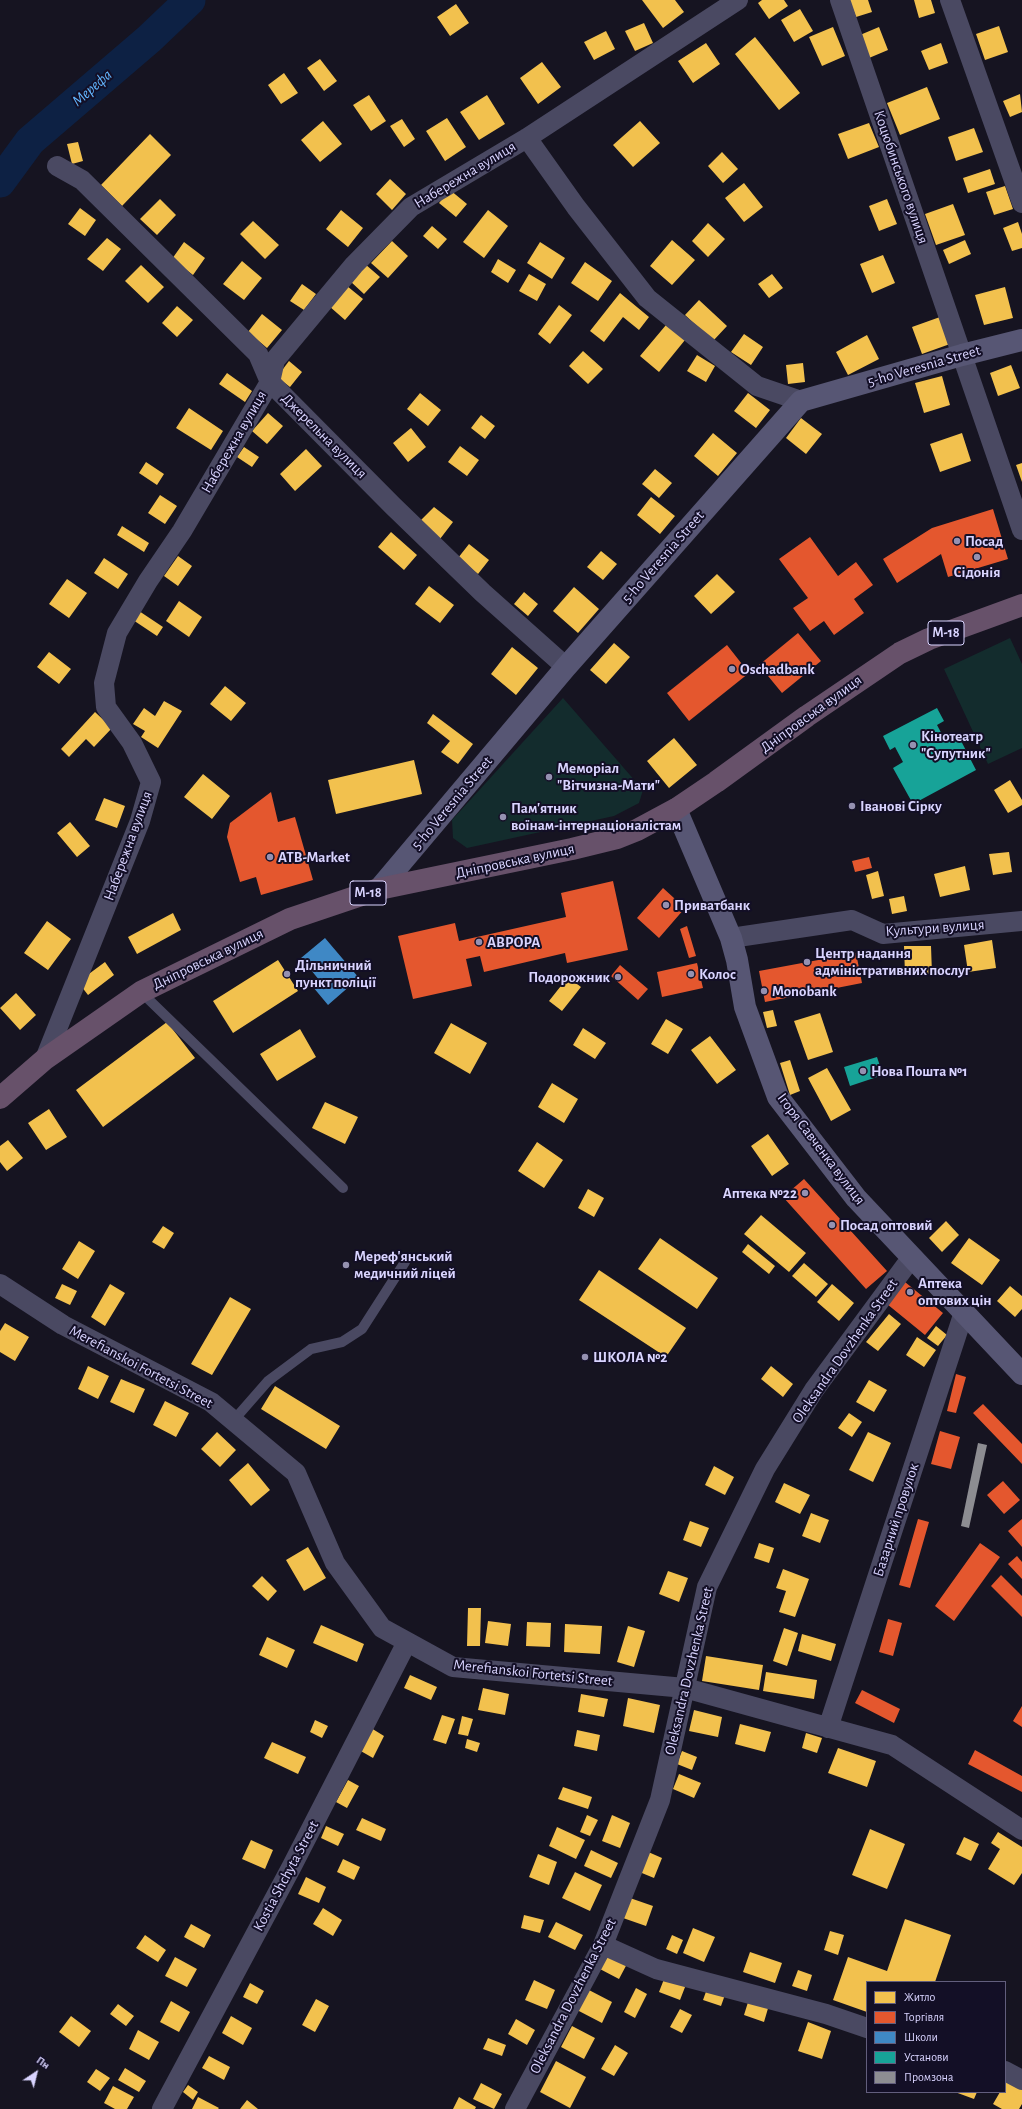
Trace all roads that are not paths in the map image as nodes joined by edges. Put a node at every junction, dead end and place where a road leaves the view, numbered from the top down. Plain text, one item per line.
1 (738, 0) edge
2 (840, 0) edge
3 (950, 0) edge
4 (527, 138) junction
5 (57, 166) dead end
6 (1022, 203) edge
7 (1022, 340) edge
8 (962, 355) junction
9 (270, 382) junction
10 (801, 401) junction
11 (1022, 530) edge
12 (1022, 605) edge
13 (566, 667) junction
14 (676, 809) junction
15 (379, 889) junction
16 (1022, 921) edge
17 (731, 938) junction
18 (141, 992) junction
19 (45, 1059) junction
20 (0, 1098) edge
21 (343, 1188) dead end
22 (912, 1257) junction
23 (405, 1262) dead end
24 (0, 1284) edge
25 (964, 1312) junction
26 (1022, 1374) edge
27 (233, 1421) junction
28 (407, 1642) junction
29 (685, 1688) junction
30 (828, 1728) junction
31 (1022, 1830) edge
32 (603, 1944) junction
33 (866, 2028) edge
34 (1006, 2072) edge
35 (1022, 2080) edge
36 (162, 2109) edge
37 (515, 2109) edge

1 - 4 street, Набережна вулиця
2 - 8 street, Коцюбинського вулиця
3 - 6 street
4 - 9 street, Набережна вулиця
4 - 10 street
5 - 9 street, Джерельна вулиця
7 - 8 street, 5-ho Veresnia Street
8 - 10 street, 5-ho Veresnia Street
8 - 11 street, Коцюбинського вулиця
9 - 13 street, Джерельна вулиця
9 - 19 street, Набережна вулиця
10 - 13 street, 5-ho Veresnia Street
12 - 14 highway, Дніпровська вулиця / М-18
13 - 15 street, 5-ho Veresnia Street
14 - 15 highway, Дніпровська вулиця / М-18
14 - 17 street, Ігоря Савченка вулиця
15 - 18 highway, Дніпровська вулиця / М-18
16 - 17 street, Культури вулиця
17 - 22 street, Ігоря Савченка вулиця
18 - 19 highway, Дніпровська вулиця / М-18
18 - 21 lane
19 - 20 highway, Дніпровська вулиця / М-18
22 - 25 street, Ігоря Савченка вулиця
22 - 29 street, Oleksandra Dovzhenka Street
23 - 27 lane
24 - 27 street, Merefianskoi Fortetsi Street
25 - 26 street, Ігоря Савченка вулиця
25 - 30 street, Базарний провулок
27 - 28 street, Merefianskoi Fortetsi Street
28 - 29 street, Merefianskoi Fortetsi Street
28 - 36 street, Kostia Shchyta Street
29 - 30 street, Merefianskoi Fortetsi Street
29 - 32 street, Oleksandra Dovzhenka Street
30 - 31 street, Merefianskoi Fortetsi Street
32 - 33 street
32 - 37 street, Oleksandra Dovzhenka Street
34 - 35 street

